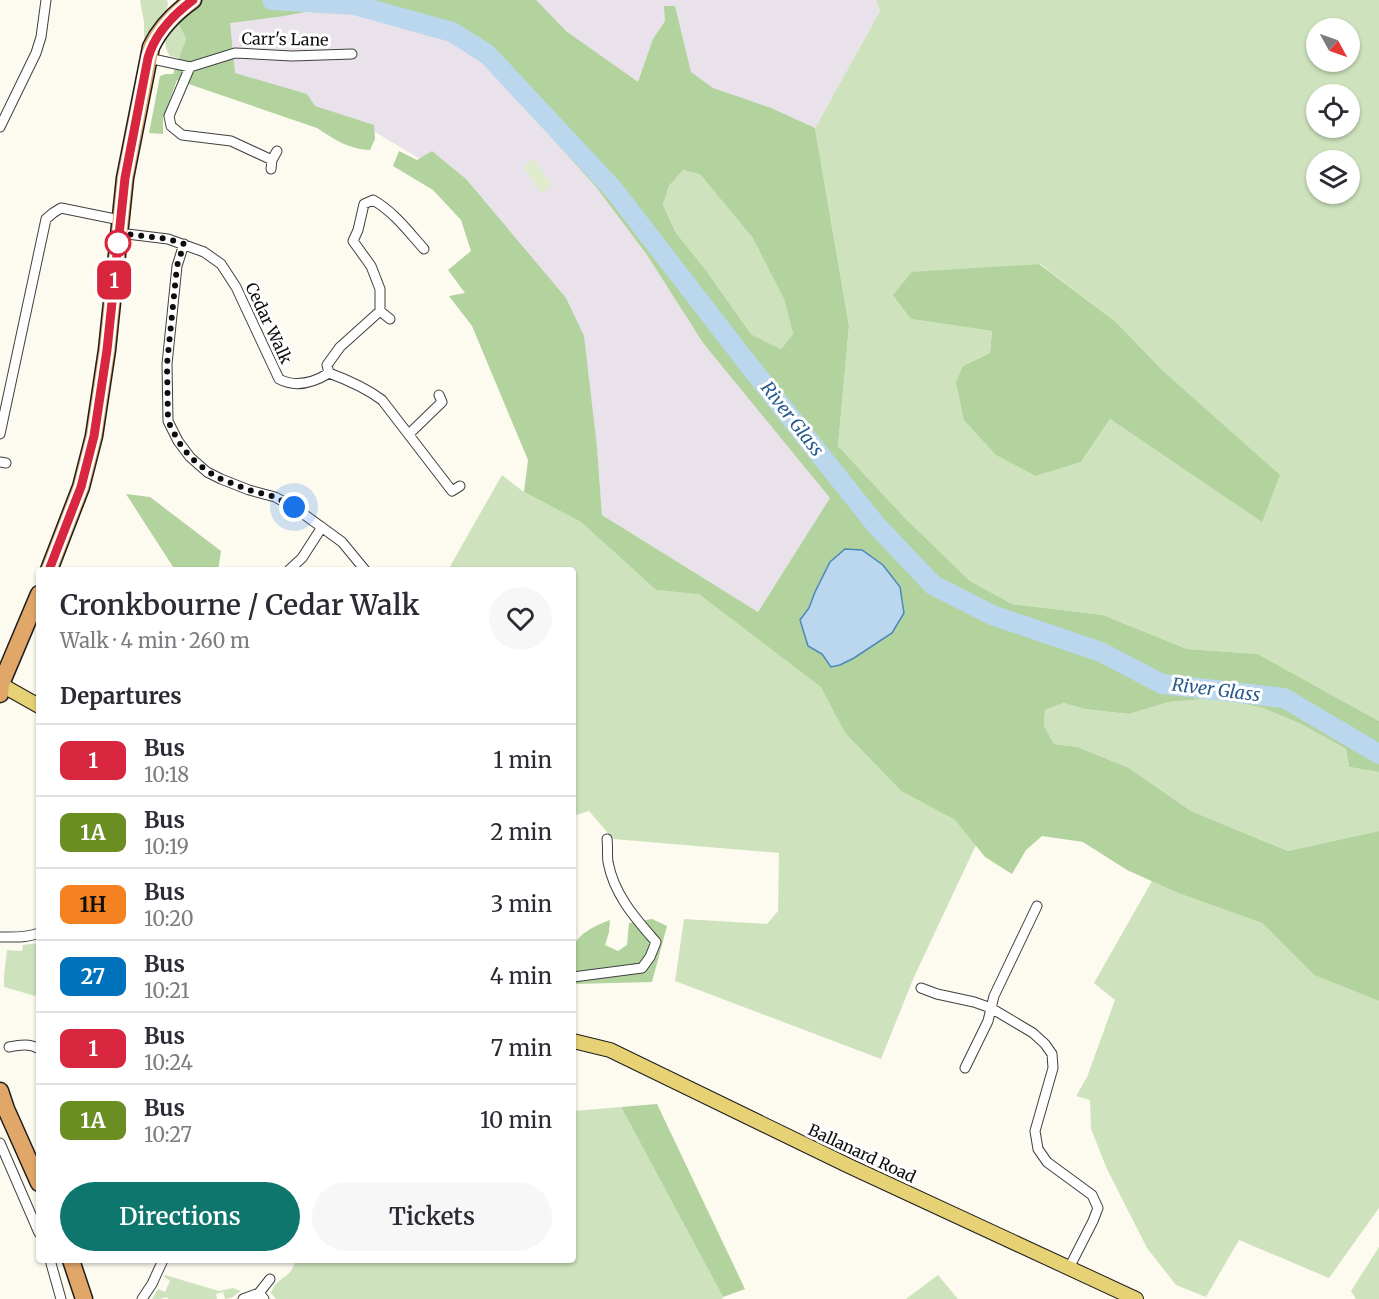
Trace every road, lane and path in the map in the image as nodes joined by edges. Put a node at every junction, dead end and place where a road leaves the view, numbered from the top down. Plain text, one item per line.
1 (46, 0) edge
2 (187, 1) edge
3 (352, 54) dead end
4 (148, 58) junction
5 (189, 67) junction
6 (0, 127) edge
7 (277, 151) dead end
8 (119, 226) junction
9 (342, 238) dead end
10 (353, 241) junction
11 (184, 244) junction
12 (424, 249) dead end
13 (380, 311) junction
14 (390, 319) dead end
15 (329, 374) junction
16 (443, 402) dead end
17 (0, 434) edge
18 (409, 434) junction
19 (460, 486) dead end
20 (322, 527) junction
21 (50, 567) edge
22 (292, 567) edge
23 (363, 567) edge
24 (36, 601) edge
25 (0, 687) edge
26 (36, 705) edge
27 (607, 839) dead end
28 (1037, 906) dead end
29 (36, 934) edge
30 (0, 937) edge
31 (576, 977) edge
32 (921, 988) dead end
33 (991, 1008) junction
34 (576, 1042) edge
35 (36, 1047) edge
36 (16, 1049) dead end
37 (965, 1068) dead end
38 (0, 1091) edge
39 (0, 1143) edge
40 (36, 1176) edge
41 (36, 1226) edge
42 (51, 1263) edge
43 (72, 1263) edge
44 (162, 1263) edge
45 (1069, 1268) junction
46 (270, 1279) dead end
47 (262, 1296) edge
48 (61, 1299) edge
49 (84, 1299) edge
50 (142, 1299) edge
51 (243, 1299) edge
52 (1136, 1299) edge

1 - 6 street
2 - 4 highway
3 - 5 street, Carr's Lane
4 - 5 street
4 - 8 highway
5 - 7 street
8 - 11 street, Cedar Walk
8 - 17 street, Cedar Walk
8 - 21 highway
9 - 10 street
10 - 12 street
10 - 13 street
11 - 15 street, Cedar Walk
11 - 20 street
13 - 14 street
13 - 15 street
15 - 18 street
16 - 18 street
18 - 19 street
20 - 22 street
20 - 23 street
24 - 25 highway
25 - 26 main road
27 - 31 street
28 - 33 street
29 - 30 street
32 - 33 street
33 - 37 street
33 - 45 street
34 - 45 main road, Ballanard Road
35 - 36 street
38 - 40 highway
39 - 41 street
42 - 48 street
43 - 49 highway
44 - 50 street
45 - 52 main road, Ballanard Road
46 - 47 street
47 - 51 street

